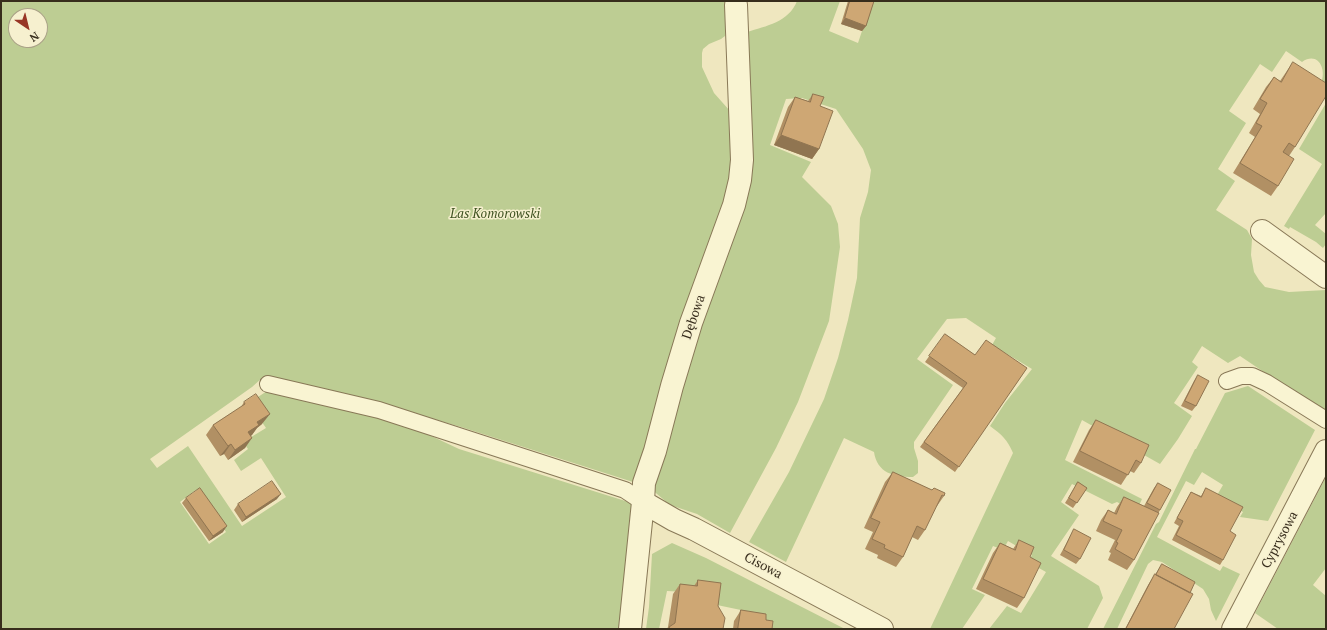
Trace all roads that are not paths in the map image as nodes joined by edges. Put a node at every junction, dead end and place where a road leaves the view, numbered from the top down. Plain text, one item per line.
1 (736, 5) dead end
2 (1262, 231) dead end
3 (1326, 277) edge
4 (1227, 381) dead end
5 (268, 384) dead end
6 (1326, 420) edge
7 (1326, 451) edge
8 (643, 502) junction
9 (630, 629) edge
10 (882, 629) edge
11 (1233, 629) edge

1 - 8 street, Dębowa
2 - 3 street
4 - 6 lane
5 - 8 lane
7 - 11 street, Cyprysowa
8 - 9 street, Dębowa
8 - 10 street, Cisowa

